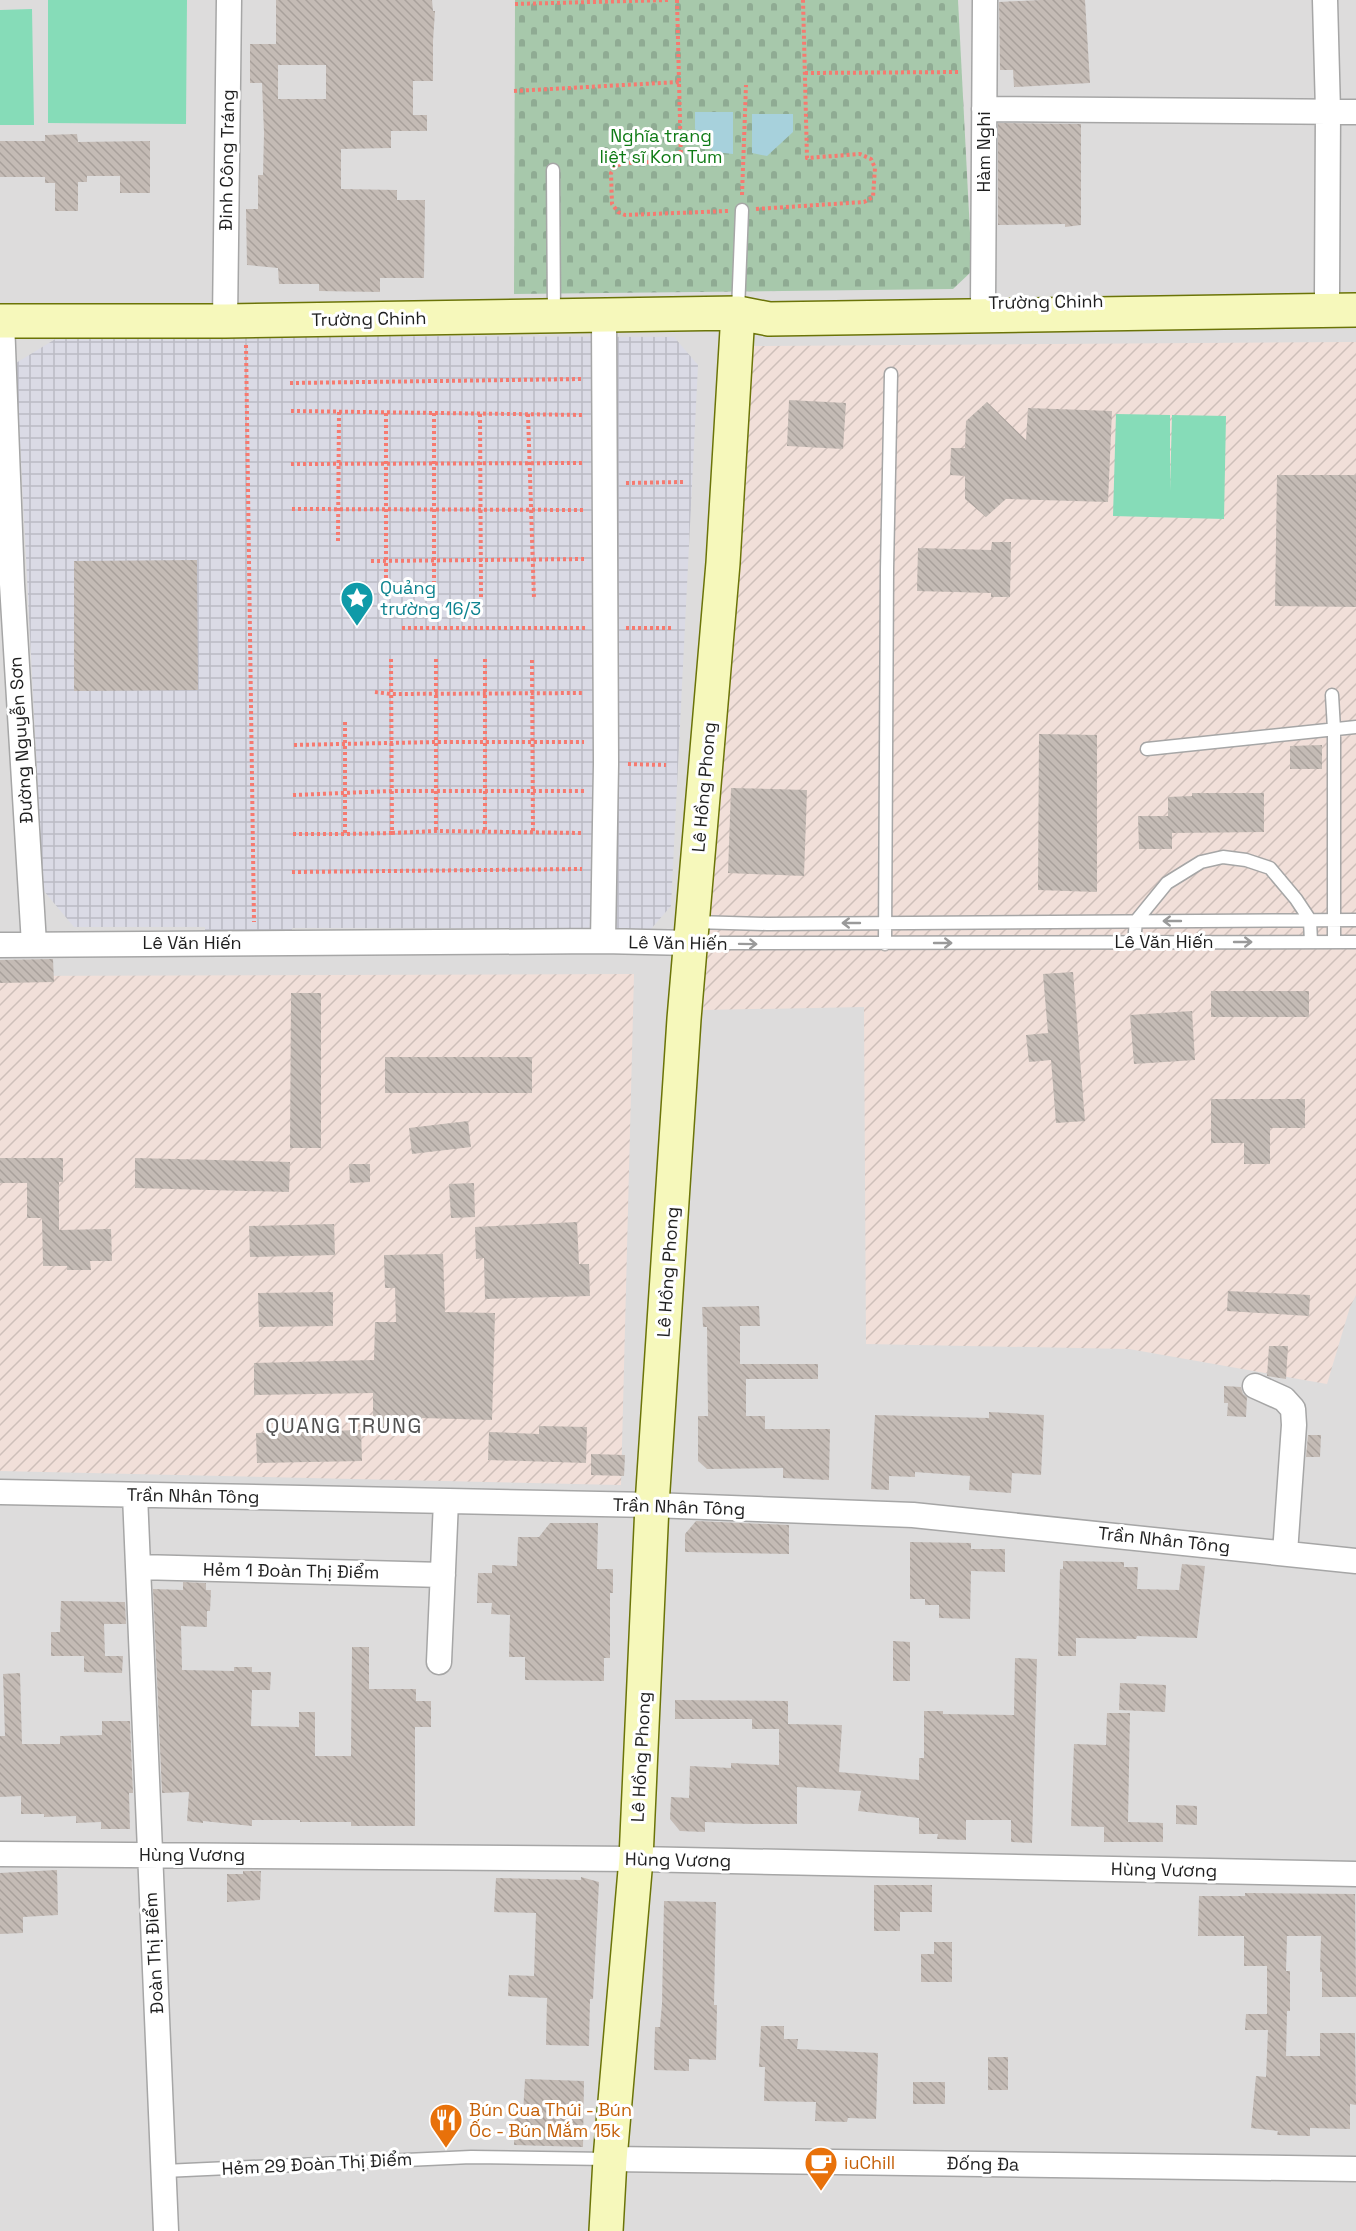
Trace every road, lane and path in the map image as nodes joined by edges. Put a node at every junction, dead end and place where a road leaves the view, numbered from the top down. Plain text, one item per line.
1 (229, 0) edge
2 (668, 0) edge
3 (677, 0) edge
4 (803, 0) edge
5 (985, 0) edge
6 (1325, 0) edge
7 (514, 4) dead end
8 (961, 72) dead end
9 (805, 73) junction
10 (679, 82) junction
11 (746, 85) dead end
12 (514, 91) dead end
13 (984, 109) junction
14 (1328, 111) junction
15 (1356, 112) edge
16 (553, 170) dead end
17 (742, 210) junction
18 (1341, 296) edge
19 (983, 303) junction
20 (1356, 310) edge
21 (738, 313) junction
22 (554, 316) junction
23 (604, 316) junction
24 (235, 320) junction
25 (1, 321) edge
26 (891, 374) dead end
27 (603, 379) junction
28 (290, 383) dead end
29 (291, 411) dead end
30 (339, 412) junction
31 (386, 413) junction
32 (434, 413) junction
33 (480, 414) junction
34 (528, 414) junction
35 (603, 415) junction
36 (531, 463) junction
37 (291, 464) dead end
38 (339, 464) junction
39 (386, 464) junction
40 (435, 464) junction
41 (480, 464) junction
42 (604, 473) junction
43 (683, 482) dead end
44 (292, 509) dead end
45 (338, 509) junction
46 (386, 509) junction
47 (435, 509) junction
48 (480, 510) junction
49 (532, 510) junction
50 (604, 510) junction
51 (338, 541) dead end
52 (533, 559) junction
53 (605, 559) junction
54 (434, 560) junction
55 (481, 560) junction
56 (371, 561) dead end
57 (386, 561) junction
58 (6, 585) edge
59 (386, 586) dead end
60 (434, 598) dead end
61 (481, 598) dead end
62 (534, 599) dead end
63 (402, 628) dead end
64 (605, 628) junction
65 (673, 628) dead end
66 (391, 659) dead end
67 (436, 659) dead end
68 (485, 659) dead end
69 (532, 660) dead end
70 (375, 692) dead end
71 (606, 693) junction
72 (391, 694) junction
73 (532, 694) junction
74 (436, 695) junction
75 (485, 695) junction
76 (1332, 695) dead end
77 (345, 722) dead end
78 (1356, 727) edge
79 (1334, 729) junction
80 (436, 742) junction
81 (485, 742) junction
82 (533, 742) junction
83 (392, 743) junction
84 (345, 744) junction
85 (294, 745) dead end
86 (1147, 749) dead end
87 (606, 753) junction
88 (666, 765) dead end
89 (485, 790) junction
90 (533, 790) junction
91 (392, 791) junction
92 (436, 791) junction
93 (606, 791) junction
94 (345, 793) junction
95 (293, 795) dead end
96 (436, 831) junction
97 (485, 832) junction
98 (392, 833) junction
99 (533, 833) junction
100 (605, 833) junction
101 (293, 834) dead end
102 (345, 834) junction
103 (604, 868) junction
104 (292, 872) dead end
105 (1310, 920) junction
106 (1334, 920) junction
107 (1356, 920) edge
108 (1136, 921) junction
109 (885, 923) junction
110 (691, 933) junction
111 (603, 941) junction
112 (1311, 942) junction
113 (1334, 942) junction
114 (1356, 942) edge
115 (254, 943) junction
116 (1134, 943) junction
117 (34, 944) junction
118 (885, 944) junction
119 (0, 945) edge
120 (1255, 1386) dead end
121 (0, 1492) edge
122 (135, 1495) junction
123 (446, 1501) junction
124 (652, 1505) junction
125 (1285, 1553) junction
126 (1356, 1561) edge
127 (138, 1567) junction
128 (442, 1575) junction
129 (439, 1662) dead end
130 (0, 1854) edge
131 (150, 1855) junction
132 (636, 1859) junction
133 (1356, 1874) edge
134 (610, 2159) junction
135 (1356, 2169) edge
136 (164, 2171) junction
137 (166, 2231) edge
138 (606, 2231) edge

1 - 24 street, Đinh Công Tráng
2 - 7 path
3 - 10 path
4 - 9 path
5 - 13 street, Hàm Nghi
6 - 14 street
8 - 9 path
9 - 17 path
10 - 12 path
10 - 17 path
11 - 17 path
13 - 14 street
13 - 19 street, Hàm Nghi
14 - 15 street
14 - 18 street
16 - 22 lane
17 - 21 lane
18 - 19 street, Trường Chinh
19 - 21 street, Trường Chinh
20 - 21 street, Trường Chinh
21 - 23 street, Trường Chinh
21 - 110 street, Lê Hồng Phong
22 - 23 street, Trường Chinh
22 - 24 street, Trường Chinh
23 - 27 street
24 - 25 street, Trường Chinh
24 - 115 path
25 - 58 street, Đường Nguyễn Sơn
26 - 109 lane
27 - 28 path
27 - 35 street
29 - 30 path
30 - 31 path
30 - 38 path
31 - 32 path
31 - 39 path
32 - 33 path
32 - 40 path
33 - 34 path
33 - 41 path
34 - 35 path
34 - 36 path
35 - 42 street
36 - 41 path
36 - 42 path
36 - 49 path
37 - 38 path
38 - 39 path
38 - 45 path
39 - 40 path
39 - 46 path
40 - 41 path
40 - 47 path
41 - 48 path
42 - 43 path
42 - 50 street
44 - 45 path
45 - 46 path
45 - 51 path
46 - 47 path
46 - 57 path
47 - 48 path
47 - 54 path
48 - 49 path
48 - 55 path
49 - 50 path
49 - 52 path
50 - 53 street
52 - 53 path
52 - 55 path
52 - 62 path
53 - 64 street
54 - 55 path
54 - 57 path
54 - 60 path
55 - 61 path
56 - 57 path
57 - 59 path
58 - 117 street, Đường Nguyễn Sơn
63 - 64 path
64 - 65 path
64 - 71 street
66 - 72 path
67 - 74 path
68 - 75 path
69 - 73 path
70 - 72 path
71 - 73 path
71 - 87 street
72 - 74 path
72 - 83 path
73 - 75 path
73 - 82 path
74 - 75 path
74 - 80 path
75 - 81 path
76 - 79 lane
77 - 84 path
78 - 79 lane
79 - 86 lane
79 - 106 lane
80 - 81 path
80 - 83 path
80 - 92 path
81 - 82 path
81 - 89 path
82 - 87 path
82 - 90 path
83 - 84 path
83 - 91 path
84 - 85 path
84 - 94 path
87 - 88 path
87 - 93 street
89 - 90 path
89 - 92 path
89 - 97 path
90 - 93 path
90 - 99 path
91 - 92 path
91 - 94 path
91 - 98 path
92 - 96 path
93 - 100 street
94 - 95 path
94 - 102 path
96 - 97 path
96 - 98 path
97 - 99 path
98 - 102 path
99 - 100 path
100 - 103 street
101 - 102 path
103 - 104 path
103 - 111 street
105 - 106 lane, Lê Văn Hiến
105 -> 108 lane, Lê Văn Hiến
105 - 108 lane
105 - 112 lane
106 - 107 lane, Lê Văn Hiến
106 - 113 lane
108 - 109 lane, Lê Văn Hiến
108 - 116 lane
109 -> 110 lane, Lê Văn Hiến
109 - 118 lane
110 - 111 street, Lê Văn Hiến
110 -> 118 lane, Lê Văn Hiến
110 - 124 street, Lê Hồng Phong
111 - 115 street, Lê Văn Hiến
112 - 113 lane, Lê Văn Hiến
116 -> 112 lane, Lê Văn Hiến
113 - 114 lane, Lê Văn Hiến
115 - 117 street, Lê Văn Hiến
118 -> 116 lane, Lê Văn Hiến
117 - 119 street, Lê Văn Hiến
120 - 125 street
121 - 122 street, Trần Nhân Tông
122 - 123 street, Trần Nhân Tông
122 - 127 street, Đoàn Thị Điểm
123 - 124 street, Trần Nhân Tông
123 - 128 street
124 - 125 street, Trần Nhân Tông
124 - 132 street, Lê Hồng Phong
125 - 126 street, Trần Nhân Tông
127 - 128 street, Hẻm 1 Đoàn Thị Điểm
127 - 131 street, Đoàn Thị Điểm
128 - 129 street
130 - 131 street, Hùng Vương
131 - 132 street, Hùng Vương
131 - 136 street, Đoàn Thị Điểm
132 - 133 street, Hùng Vương
132 - 134 street, Lê Hồng Phong
134 - 135 street, Đống Đa
134 - 136 lane, Hẻm 29 Đoàn Thị Điểm
134 - 138 street, Lê Hồng Phong
136 - 137 street, Đoàn Thị Điểm

